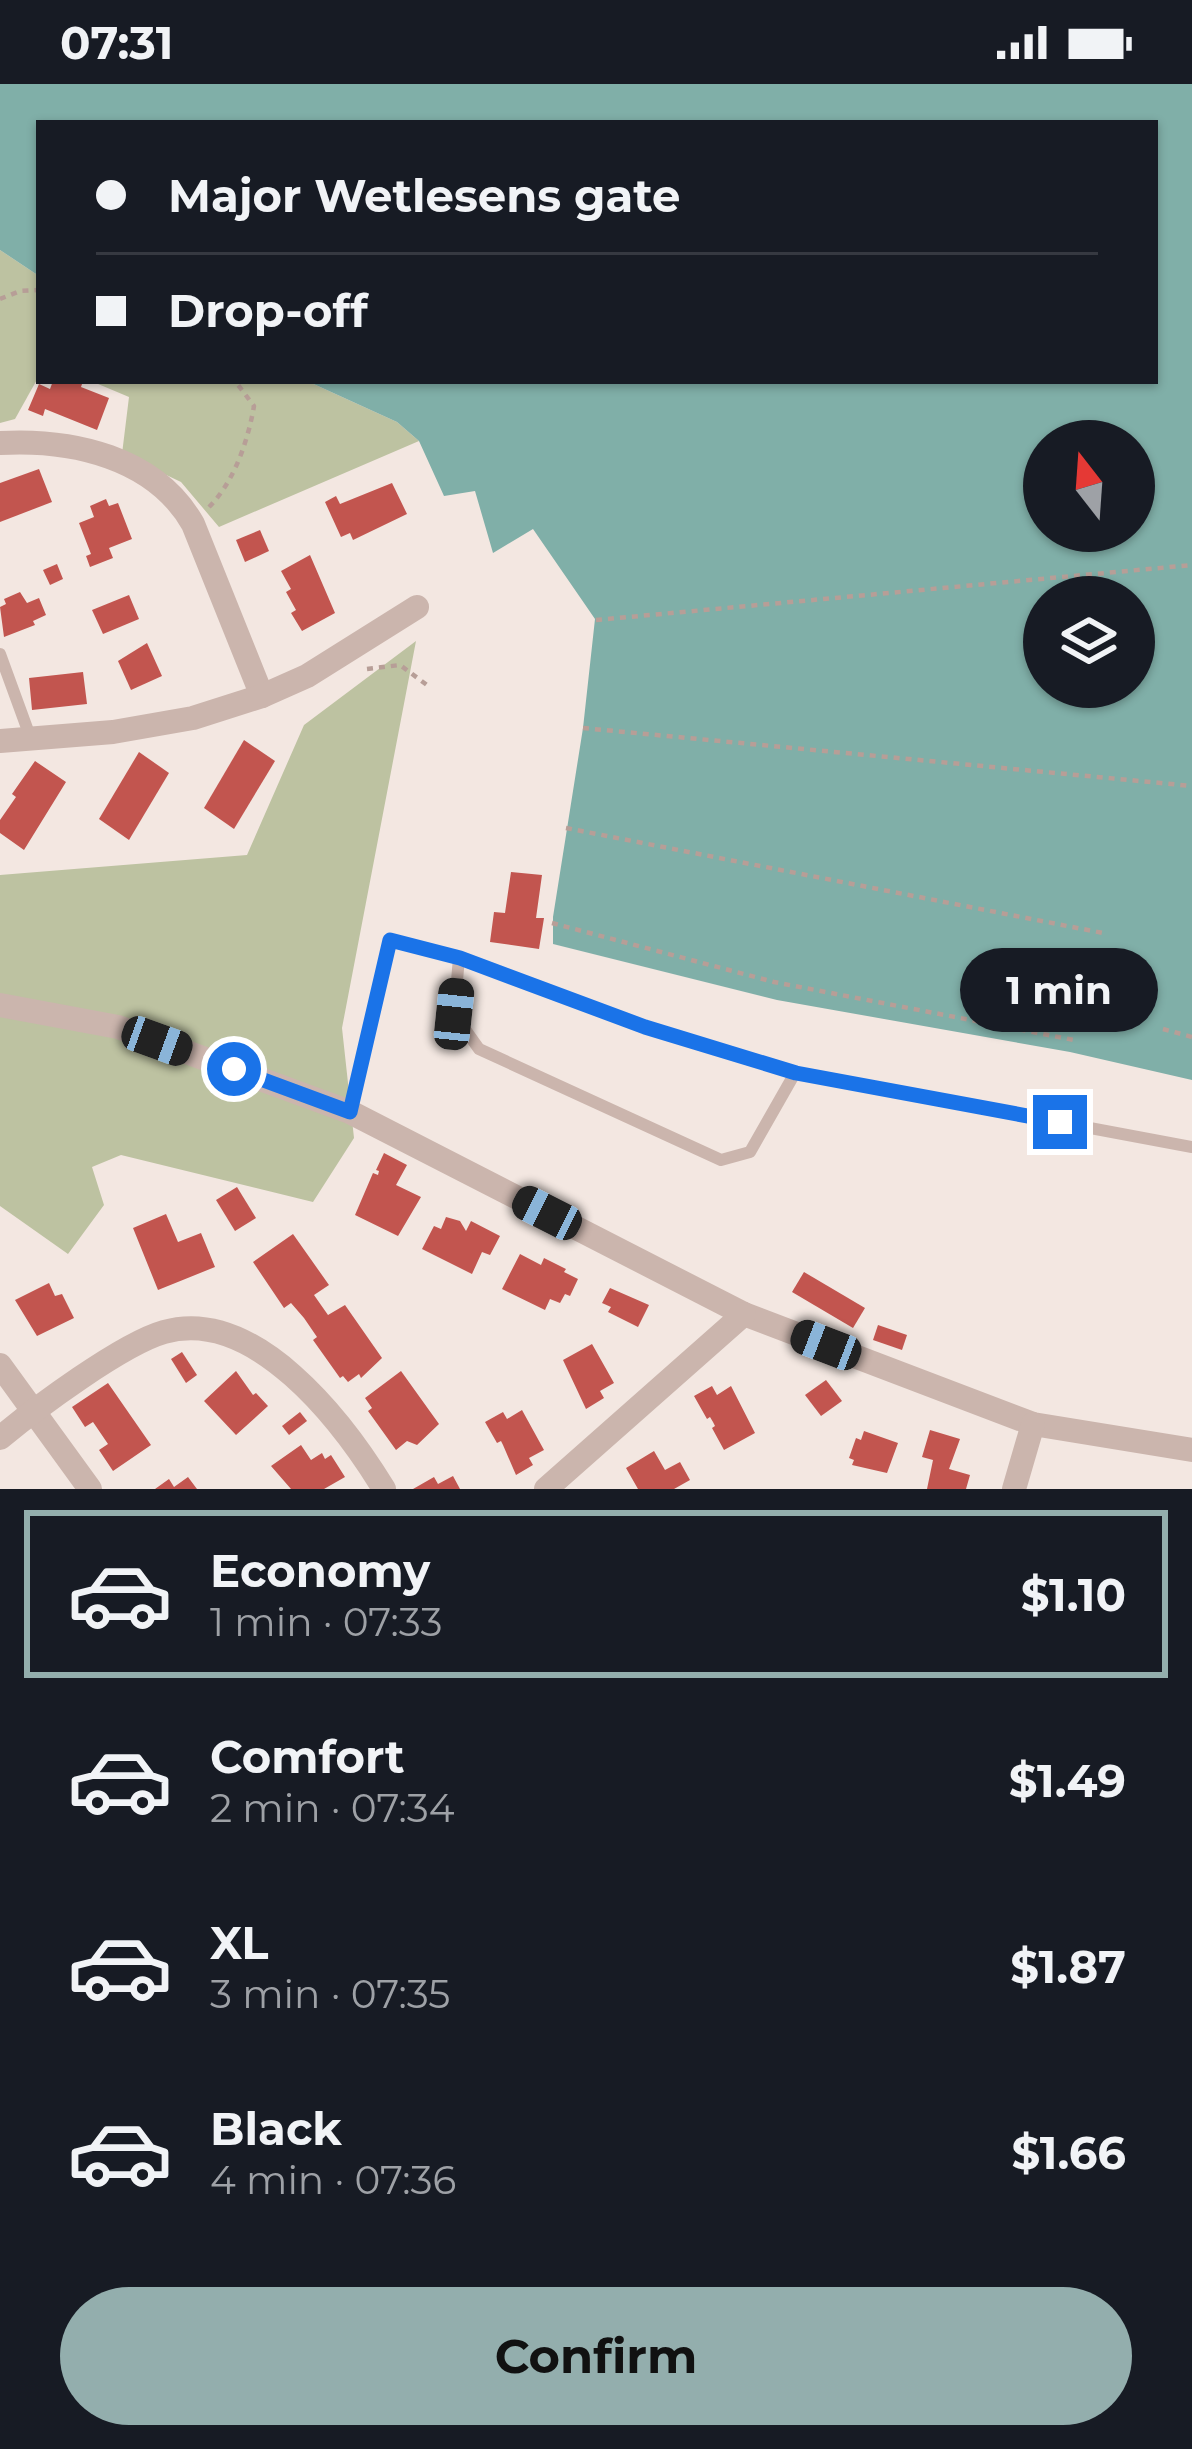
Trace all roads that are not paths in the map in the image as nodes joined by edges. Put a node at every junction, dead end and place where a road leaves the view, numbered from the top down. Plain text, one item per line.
1 (0, 443) edge
2 (417, 607) dead end
3 (0, 654) edge
4 (262, 696) junction
5 (31, 740) junction
6 (0, 741) edge
7 (460, 958) junction
8 (0, 1005) edge
9 (796, 1073) junction
10 (350, 1112) junction
11 (1192, 1147) edge
12 (744, 1314) junction
13 (0, 1365) edge
14 (31, 1412) junction
15 (1034, 1424) junction
16 (0, 1438) edge
17 (1192, 1450) edge
18 (90, 1489) edge
19 (385, 1489) edge
20 (546, 1489) edge
21 (1014, 1489) edge

1 - 4 street
2 - 4 street
3 - 5 lane
4 - 5 street
5 - 6 street
7 - 9 lane
7 - 9 lane
7 - 10 lane
8 - 10 street
9 - 11 lane
10 - 12 street
12 - 15 street
12 - 20 street
13 - 14 street
14 - 16 street
14 - 18 street
14 - 19 street
15 - 17 street
15 - 21 street

